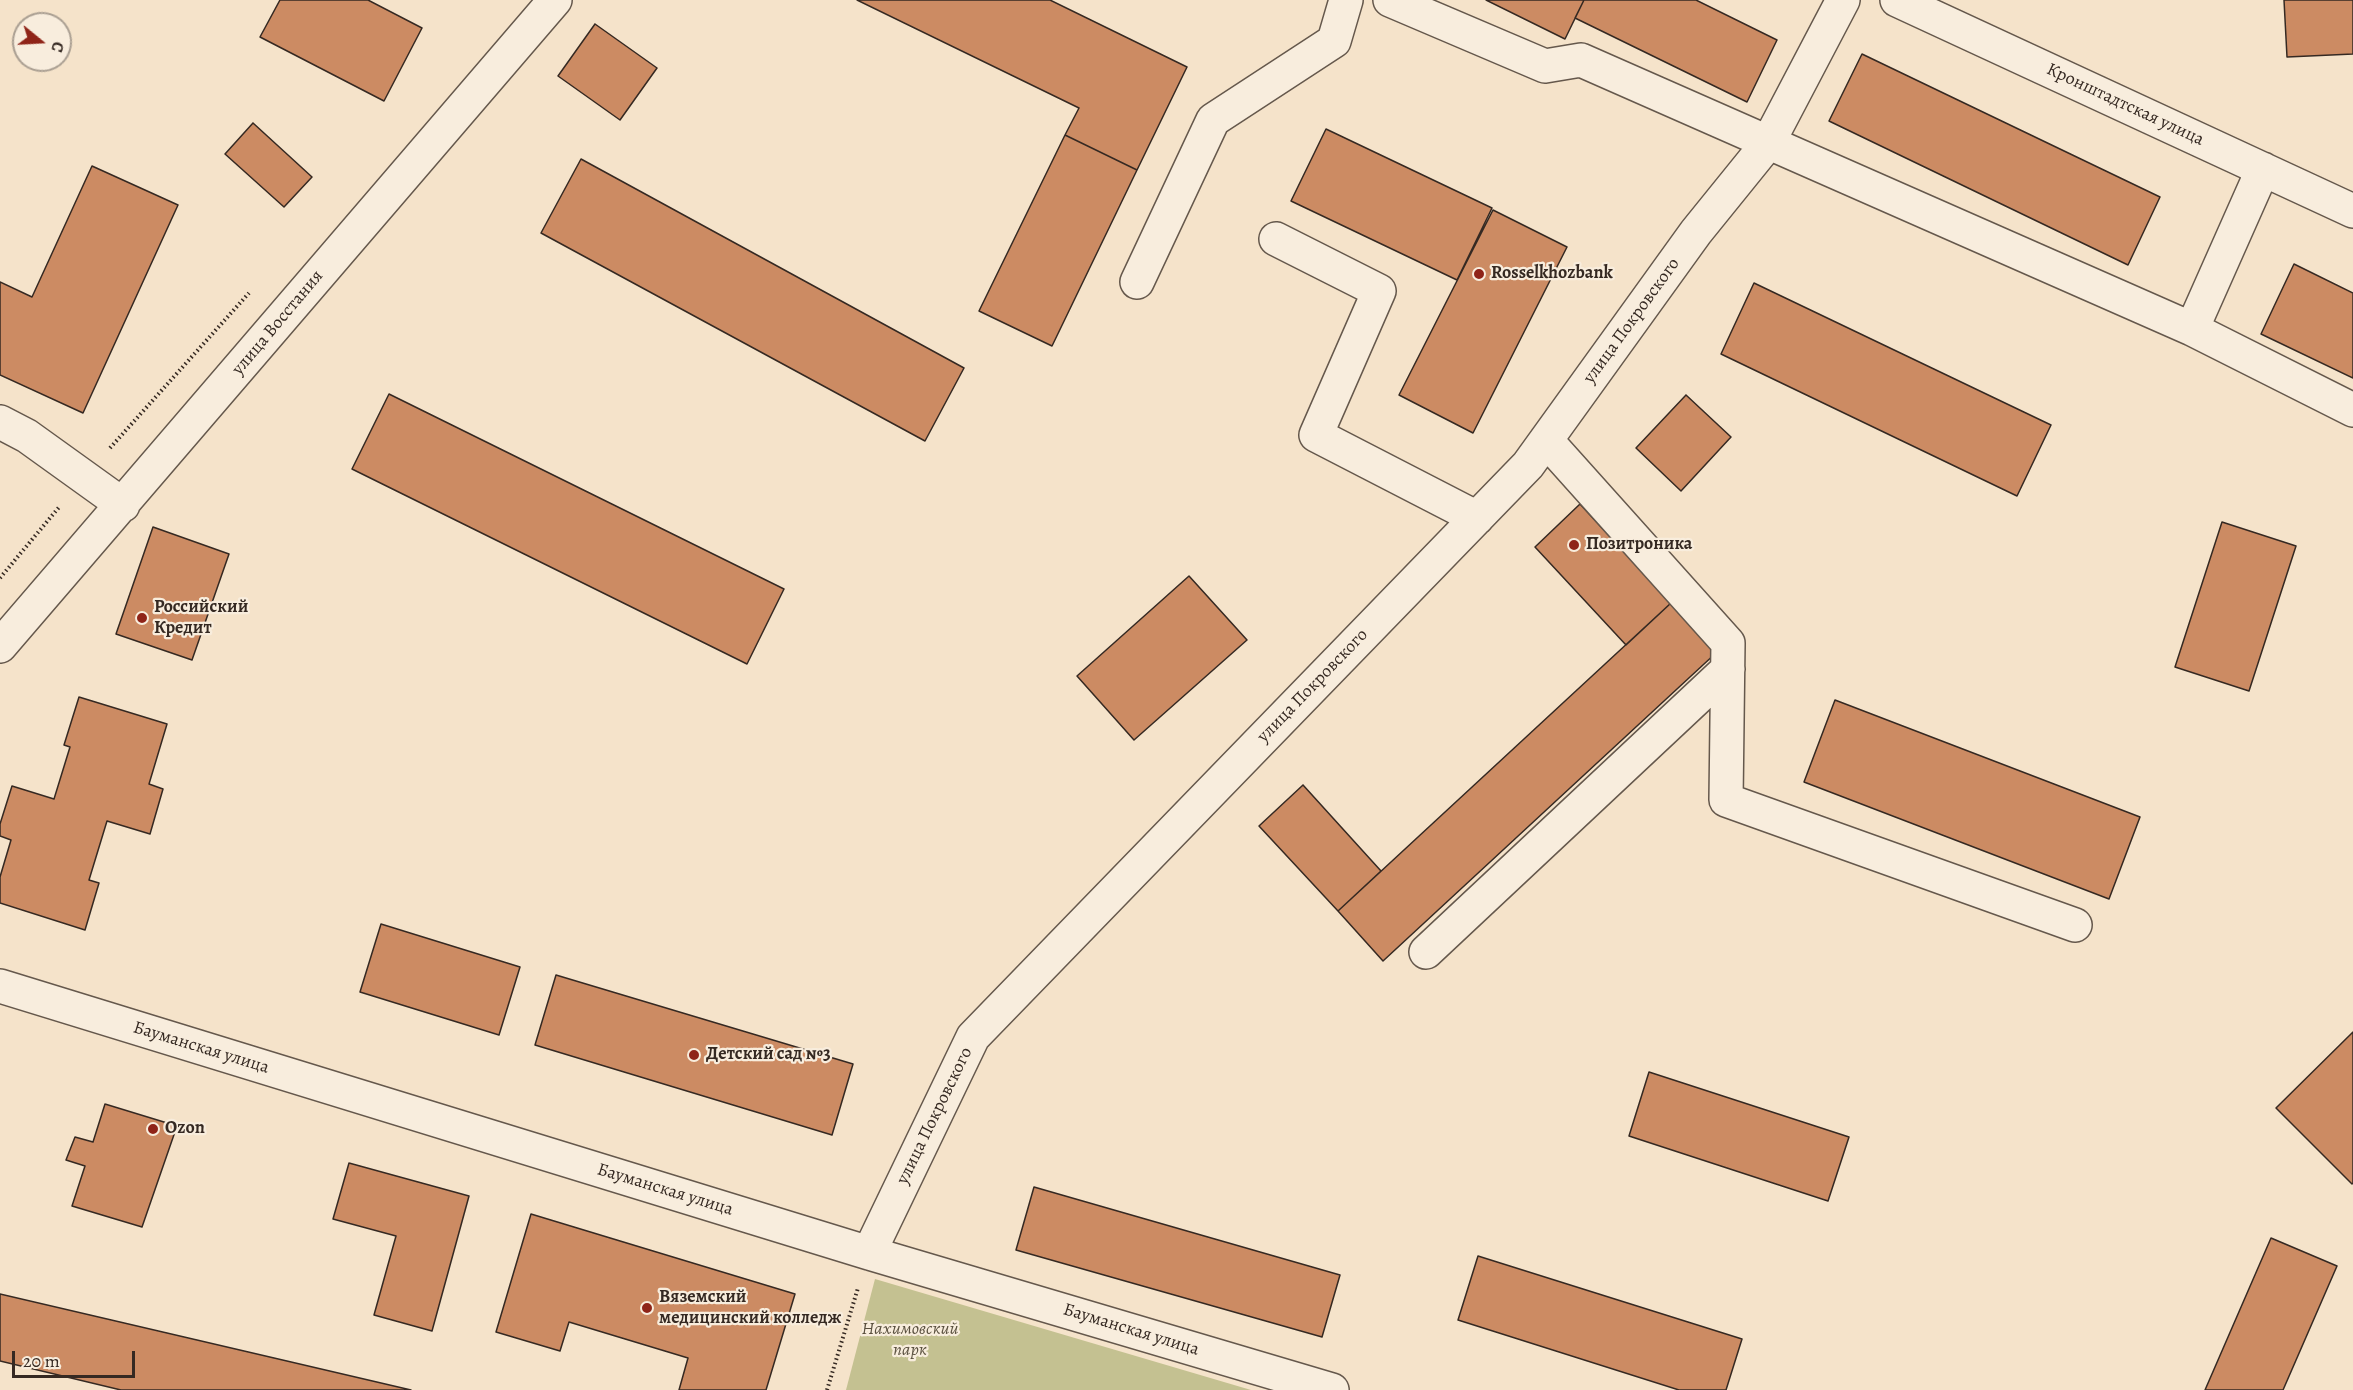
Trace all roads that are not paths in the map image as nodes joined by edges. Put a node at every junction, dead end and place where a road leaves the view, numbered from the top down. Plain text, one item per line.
1 (555, 0) edge
2 (1346, 0) edge
3 (1390, 0) edge
4 (1843, 0) edge
5 (1898, 0) edge
6 (1768, 143) junction
7 (2263, 169) junction
8 (2353, 211) edge
9 (1276, 239) dead end
10 (1137, 282) dead end
11 (2192, 329) junction
12 (2353, 410) edge
13 (0, 422) edge
14 (1546, 440) junction
15 (123, 504) junction
16 (1477, 518) junction
17 (0, 646) edge
18 (1728, 669) junction
19 (2075, 925) dead end
20 (1426, 952) dead end
21 (0, 986) edge
22 (869, 1252) junction
23 (1332, 1390) edge

1 - 15 street, улица Восстания
2 - 10 street
3 - 6 street
4 - 6 street, улица Покровского
5 - 7 street, Кронштадтская улица
6 - 11 street
6 - 14 street, улица Покровского
7 - 8 street, Кронштадтская улица
7 - 11 street
9 - 16 street
11 - 12 street
13 - 15 street
14 - 16 street, улица Покровского
14 - 18 street
15 - 17 street, улица Восстания
16 - 22 street, улица Покровского
18 - 19 street
18 - 20 street
21 - 22 street, Бауманская улица
22 - 23 street, Бауманская улица

